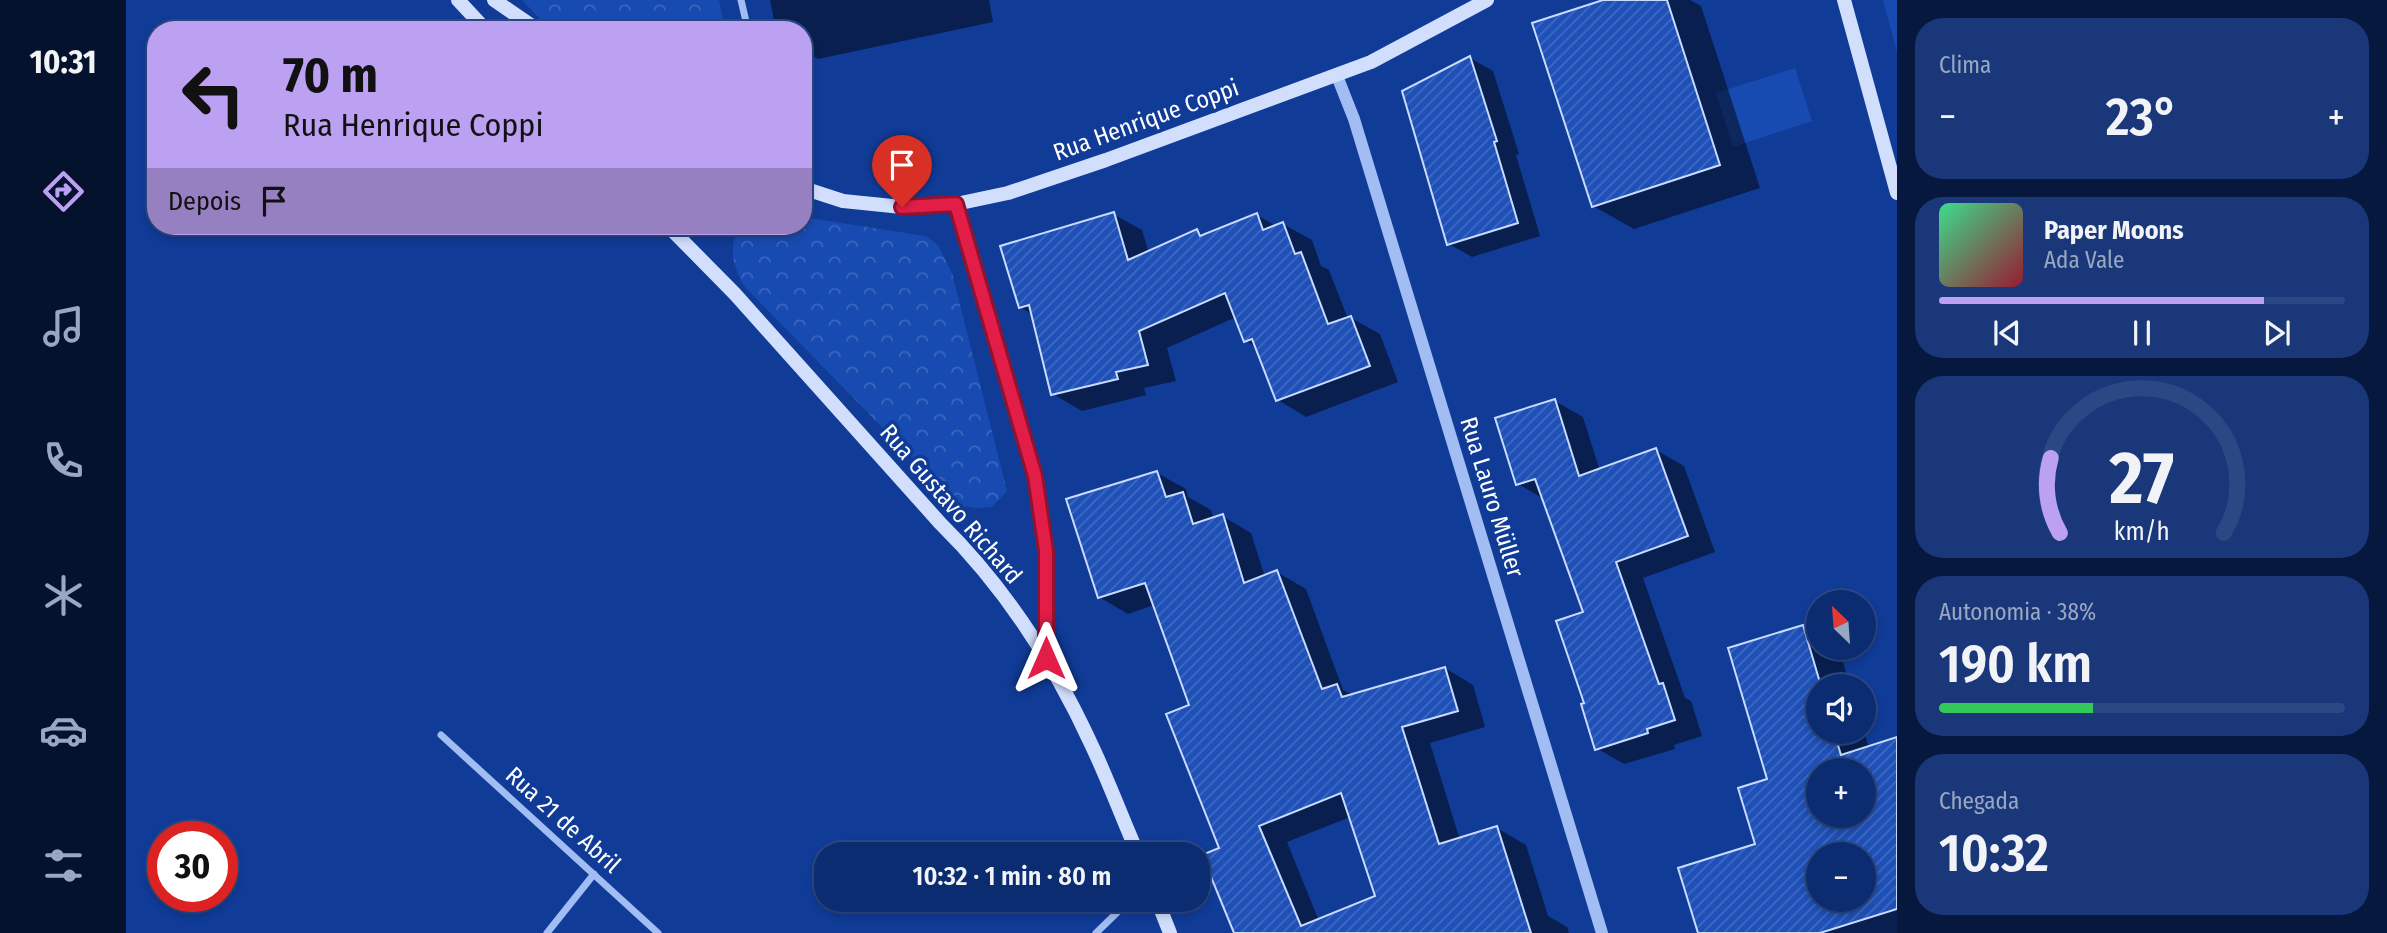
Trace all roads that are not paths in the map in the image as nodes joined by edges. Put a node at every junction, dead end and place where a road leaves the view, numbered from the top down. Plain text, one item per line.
1 (458, 0) edge
2 (494, 0) edge
3 (741, 0) edge
4 (1487, 0) edge
5 (1844, 0) edge
6 (478, 21) edge
7 (525, 21) edge
8 (746, 21) edge
9 (1337, 76) junction
10 (812, 191) edge
11 (1897, 193) edge
12 (956, 204) junction
13 (677, 235) edge
14 (1046, 658) junction
15 (441, 735) dead end
16 (1133, 842) edge
17 (594, 874) junction
18 (1118, 912) edge
19 (1162, 912) edge
20 (547, 933) edge
21 (659, 933) edge
22 (1097, 933) edge
23 (1170, 933) edge
24 (1602, 933) edge

1 - 6 main road
2 - 7 main road
3 - 8 street
4 - 9 main road, Rua Henrique Coppi
5 - 11 main road
9 - 12 main road, Rua Henrique Coppi
9 - 24 street, Rua Lauro Müller
10 - 12 main road, Rua Henrique Coppi
12 - 14 street
13 - 14 main road, Rua Gustavo Richard
14 - 16 main road, Rua Gustavo Richard
15 - 17 street, Rua 21 de Abril
17 - 20 street
17 - 21 street, Rua 21 de Abril
18 - 22 street
19 - 23 main road

